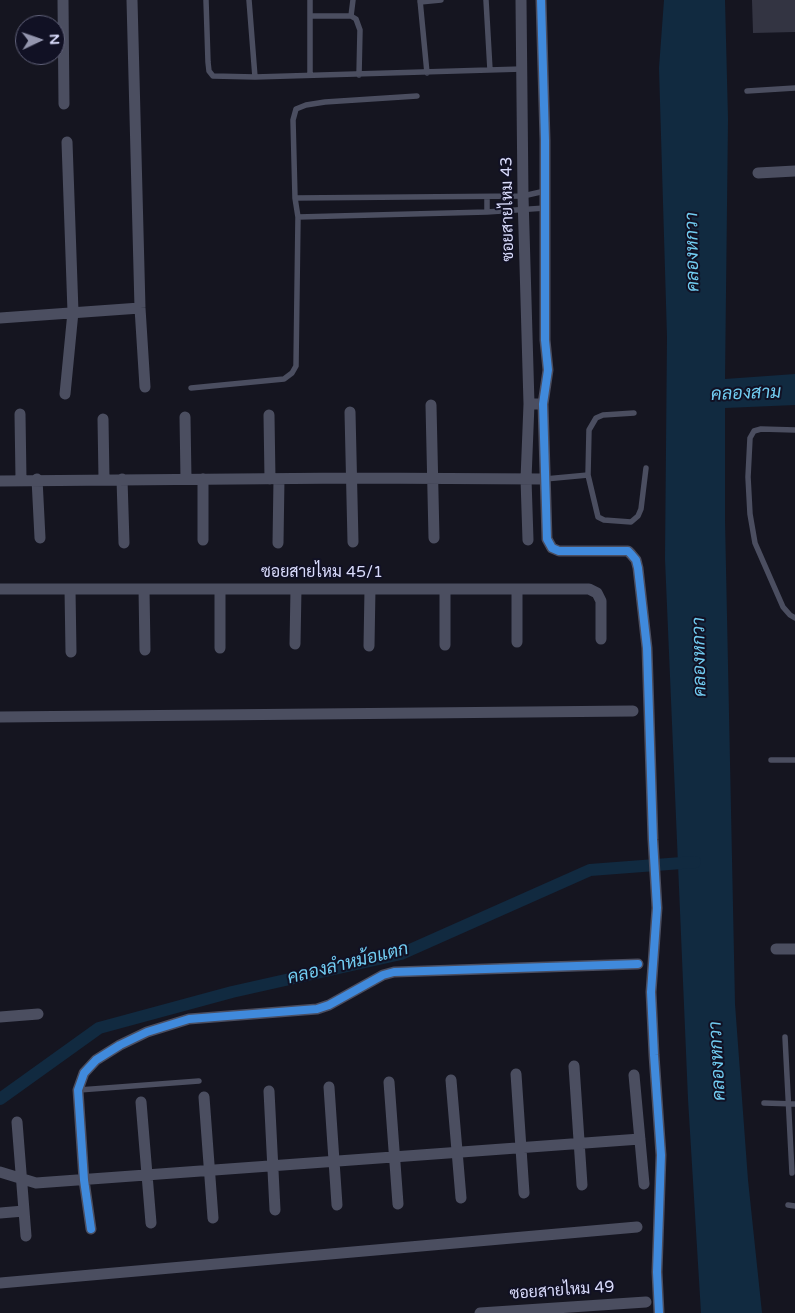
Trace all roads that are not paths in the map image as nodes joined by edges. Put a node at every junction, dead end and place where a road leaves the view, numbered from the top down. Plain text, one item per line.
1 (63, 0) edge
2 (132, 0) edge
3 (206, 0) edge
4 (249, 0) edge
5 (310, 0) edge
6 (353, 0) edge
7 (441, 0) edge
8 (486, 0) edge
9 (521, 0) edge
10 (541, 0) edge
11 (420, 1) edge
12 (310, 16) junction
13 (352, 16) junction
14 (490, 70) junction
15 (522, 70) junction
16 (427, 73) junction
17 (359, 75) junction
18 (310, 76) junction
19 (255, 77) junction
20 (795, 88) edge
21 (747, 91) dead end
22 (417, 96) dead end
23 (64, 104) dead end
24 (67, 142) dead end
25 (795, 170) edge
26 (758, 173) dead end
27 (545, 192) junction
28 (523, 196) junction
29 (487, 197) junction
30 (295, 198) junction
31 (545, 208) junction
32 (524, 210) junction
33 (488, 212) junction
34 (298, 217) junction
35 (140, 308) junction
36 (73, 312) junction
37 (0, 318) edge
38 (145, 387) dead end
39 (191, 388) dead end
40 (65, 394) dead end
41 (529, 404) junction
42 (542, 404) junction
43 (431, 405) dead end
44 (350, 412) dead end
45 (634, 413) dead end
46 (20, 414) dead end
47 (269, 416) dead end
48 (185, 417) dead end
49 (103, 419) dead end
50 (795, 430) edge
51 (646, 468) dead end
52 (588, 475) junction
53 (352, 478) junction
54 (433, 478) junction
55 (21, 479) junction
56 (37, 479) junction
57 (104, 479) junction
58 (122, 479) junction
59 (186, 479) junction
60 (203, 479) junction
61 (275, 479) junction
62 (526, 479) junction
63 (544, 480) junction
64 (0, 481) edge
65 (40, 538) dead end
66 (434, 538) dead end
67 (203, 540) dead end
68 (528, 540) dead end
69 (353, 542) dead end
70 (124, 543) dead end
71 (278, 543) dead end
72 (70, 589) junction
73 (144, 589) junction
74 (220, 589) junction
75 (296, 589) junction
76 (370, 589) junction
77 (445, 589) junction
78 (518, 589) junction
79 (0, 590) edge
80 (795, 618) edge
81 (601, 639) dead end
82 (517, 642) dead end
83 (295, 644) dead end
84 (444, 645) dead end
85 (369, 646) dead end
86 (220, 648) dead end
87 (145, 650) dead end
88 (71, 652) dead end
89 (633, 711) dead end
90 (0, 717) edge
91 (771, 760) dead end
92 (795, 760) edge
93 (776, 949) dead end
94 (795, 949) edge
95 (638, 964) dead end
96 (38, 1014) dead end
97 (0, 1017) edge
98 (785, 1036) dead end
99 (574, 1066) dead end
100 (516, 1074) dead end
101 (634, 1075) dead end
102 (451, 1080) dead end
103 (199, 1081) dead end
104 (389, 1082) dead end
105 (330, 1087) dead end
106 (78, 1090) junction
107 (269, 1091) dead end
108 (204, 1097) dead end
109 (141, 1102) dead end
110 (764, 1103) dead end
111 (792, 1103) edge
112 (17, 1122) dead end
113 (640, 1139) junction
114 (580, 1143) junction
115 (520, 1148) junction
116 (457, 1152) junction
117 (395, 1157) junction
118 (334, 1162) junction
119 (272, 1166) junction
120 (209, 1170) junction
121 (0, 1172) edge
122 (792, 1173) dead end
123 (148, 1175) junction
124 (21, 1178) junction
125 (84, 1180) junction
126 (644, 1184) dead end
127 (582, 1185) dead end
128 (524, 1193) dead end
129 (462, 1198) dead end
130 (398, 1204) dead end
131 (336, 1205) dead end
132 (788, 1205) dead end
133 (795, 1206) edge
134 (275, 1210) dead end
135 (24, 1211) junction
136 (0, 1213) edge
137 (213, 1218) dead end
138 (151, 1223) dead end
139 (637, 1227) dead end
140 (91, 1229) dead end
141 (26, 1236) dead end
142 (0, 1283) edge
143 (646, 1302) dead end
144 (480, 1313) edge
145 (659, 1313) edge

1 - 23 street
2 - 35 street
3 - 19 lane
4 - 19 lane
5 - 12 lane
6 - 13 lane
7 - 11 lane
8 - 14 lane
9 - 15 street, ซอยสายไหม 43
10 - 27 street
11 - 16 lane
12 - 13 lane
12 - 18 lane
13 - 17 lane
14 - 15 lane
14 - 16 lane
15 - 28 street, ซอยสายไหม 43
16 - 17 lane
17 - 18 lane
18 - 19 lane
20 - 21 lane
22 - 30 lane
24 - 36 street
25 - 26 street
27 - 28 lane
27 - 31 street
28 - 29 lane
28 - 32 street, ซอยสายไหม 43
29 - 30 lane
29 - 33 lane
30 - 34 lane
31 - 32 lane
31 - 42 street
32 - 33 lane
32 - 41 street, ซอยสายไหม 43
33 - 34 lane
34 - 39 lane
35 - 36 street
35 - 38 street
36 - 37 street
36 - 40 street
41 - 42 street
41 - 62 street, ซอยสายไหม 43
42 - 63 street
43 - 54 street
44 - 53 street
45 - 52 lane
46 - 55 street
47 - 61 street
48 - 59 street
49 - 57 street
50 - 80 lane
51 - 52 lane
52 - 63 lane
53 - 54 street
53 - 61 street
53 - 69 street
54 - 62 street
54 - 66 street
55 - 56 street
55 - 64 street
56 - 57 street
56 - 65 street
57 - 58 street
58 - 59 street
58 - 70 street
59 - 60 street
60 - 61 street
60 - 67 street
61 - 71 street
62 - 63 street
62 - 68 street, ซอยสายไหม 43
63 - 145 street
72 - 73 street, ซอยสายไหม 45/1
72 - 79 street, ซอยสายไหม 45/1
72 - 88 street
73 - 74 street, ซอยสายไหม 45/1
73 - 87 street
74 - 75 street, ซอยสายไหม 45/1
74 - 86 street
75 - 76 street, ซอยสายไหม 45/1
75 - 83 street
76 - 77 street, ซอยสายไหม 45/1
76 - 85 street
77 - 78 street, ซอยสายไหม 45/1
77 - 84 street
78 - 81 street, ซอยสายไหม 45/1
78 - 82 street
89 - 90 street
91 - 92 lane
93 - 94 street
95 - 106 street
96 - 97 street
98 - 111 lane
99 - 114 street
100 - 115 street
101 - 113 street
102 - 116 street
103 - 106 lane
104 - 117 street
105 - 118 street
106 - 125 street
107 - 119 street
108 - 120 street
109 - 123 street
110 - 111 lane
111 - 122 lane
112 - 124 street
113 - 114 street
113 - 126 street
114 - 115 street
114 - 127 street
115 - 116 street
115 - 128 street
116 - 117 street
116 - 129 street
117 - 118 street
117 - 130 street
118 - 119 street
118 - 131 street
119 - 120 street
119 - 134 street
120 - 123 street
120 - 137 street
121 - 124 street
123 - 125 street
123 - 138 street
124 - 125 street
124 - 135 street
125 - 140 street
132 - 133 lane
135 - 136 street
135 - 141 street
139 - 142 street
143 - 144 street, ซอยสายไหม 49

